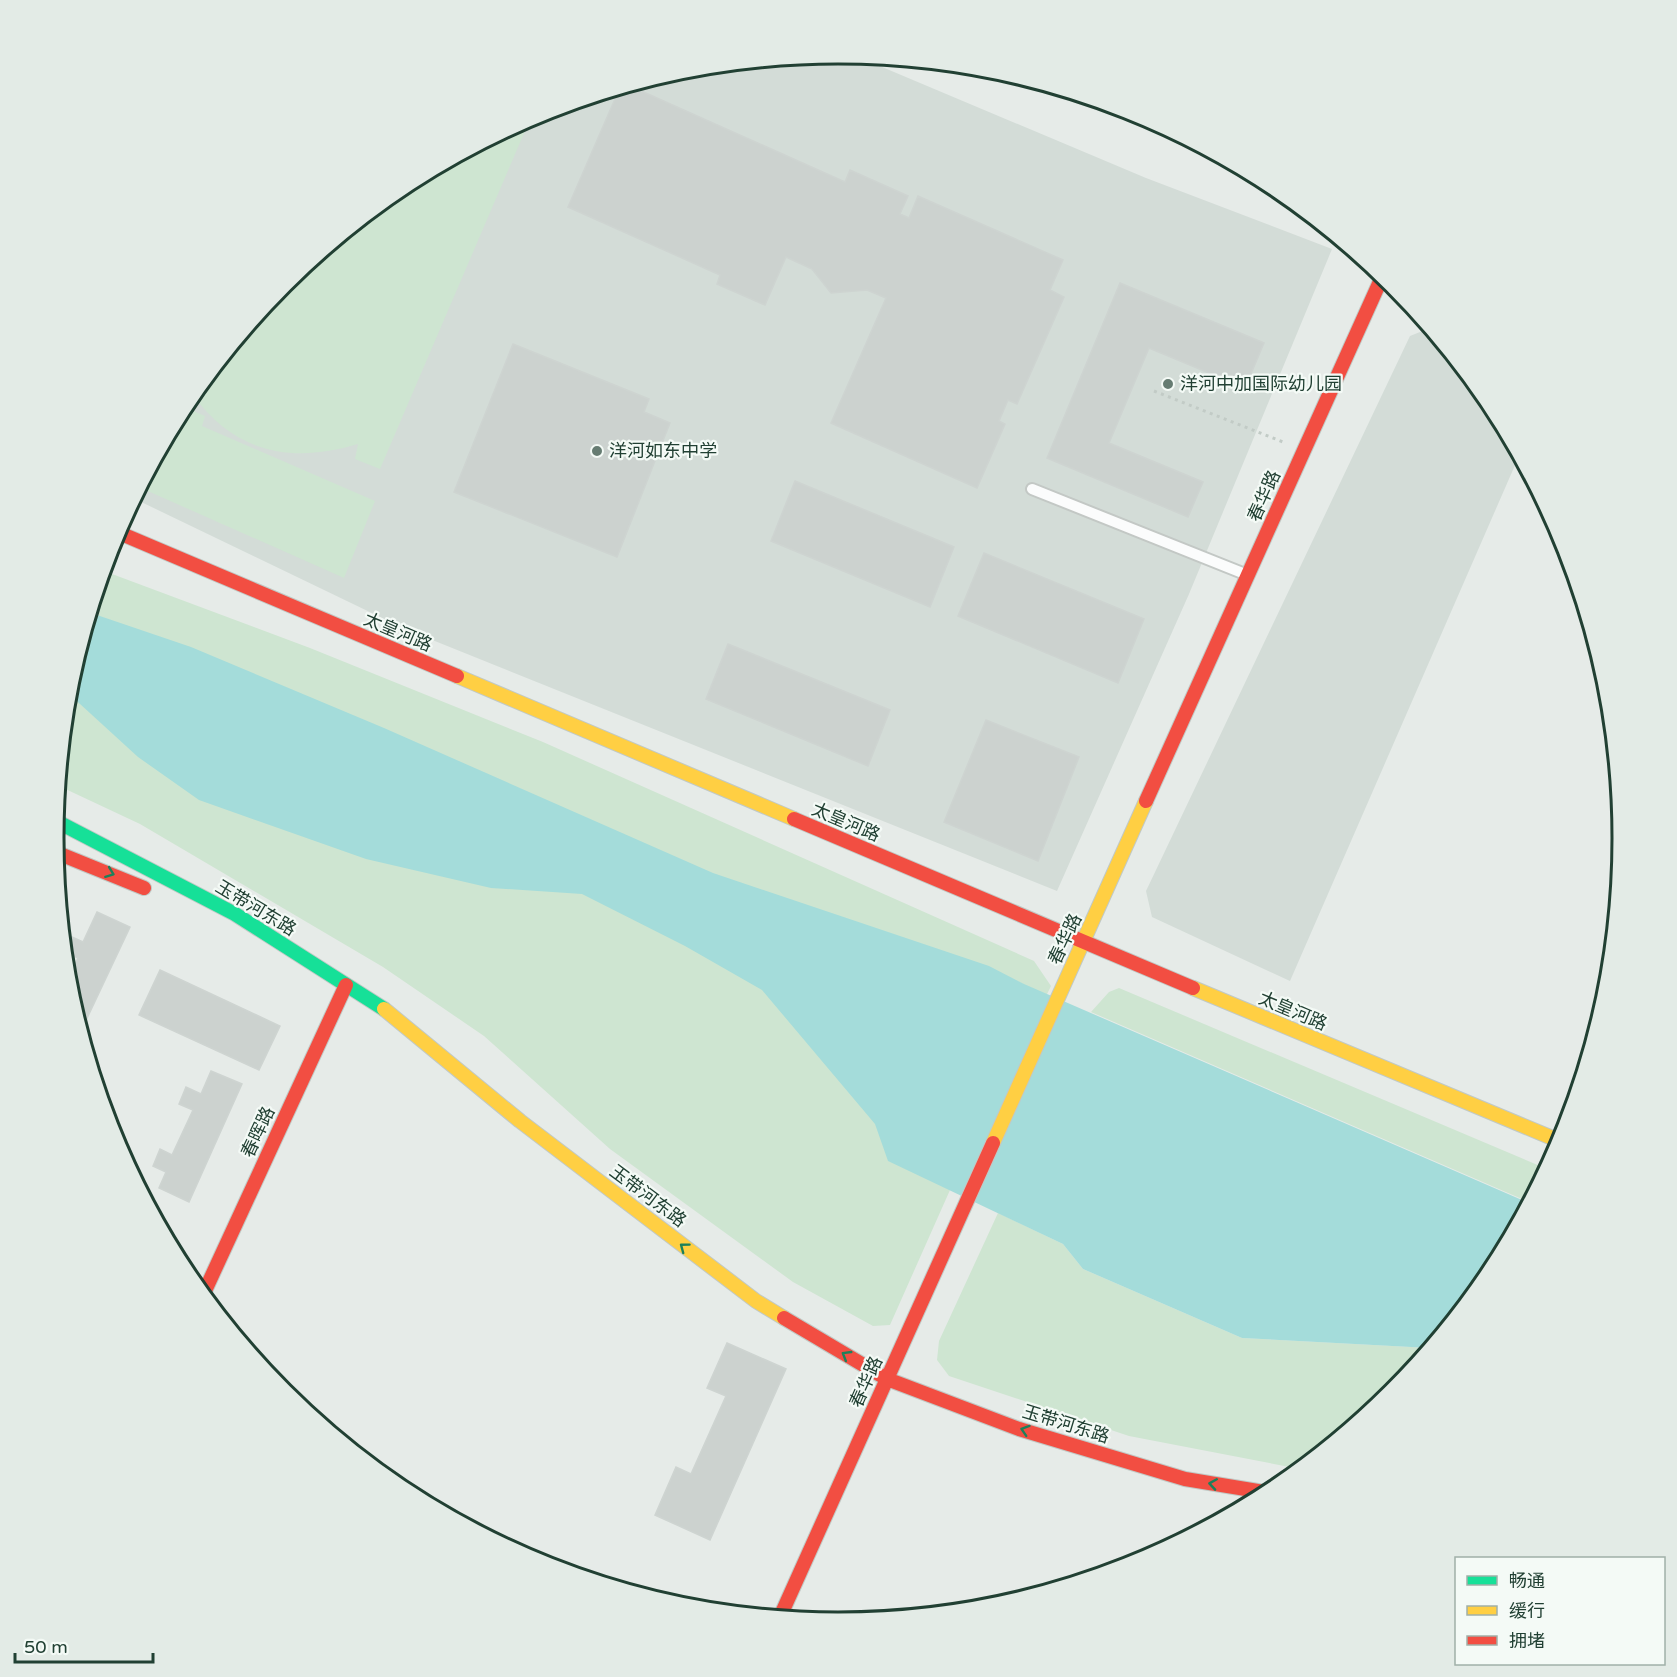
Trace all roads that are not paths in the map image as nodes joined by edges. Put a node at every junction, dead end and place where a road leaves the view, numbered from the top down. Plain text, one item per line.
1 (1379, 284) edge
2 (1032, 489) dead end
3 (126, 536) edge
4 (1248, 576) junction
5 (65, 825) edge
6 (65, 856) edge
7 (161, 896) dead end
8 (1083, 942) junction
9 (346, 985) junction
10 (396, 1038) dead end
11 (1553, 1138) edge
12 (534, 1149) dead end
13 (207, 1286) edge
14 (887, 1380) junction
15 (874, 1394) junction
16 (896, 1404) dead end
17 (962, 1423) dead end
18 (1255, 1491) edge
19 (1239, 1501) edge
20 (783, 1610) edge

1 - 4 street, 春华路
2 - 4 lane
3 - 8 street, 太皇河路
4 - 8 street, 春华路
5 - 9 street, 玉带河东路
6 -> 7 street
8 - 11 street, 太皇河路
8 - 14 street, 春华路
9 - 13 street, 春晖路
14 -> 9 street, 玉带河东路
10 - 12 street
14 - 15 street, 春华路
18 -> 14 street, 玉带河东路
15 - 16 street
15 - 20 street, 春华路
17 - 19 street, 玉带河东路

